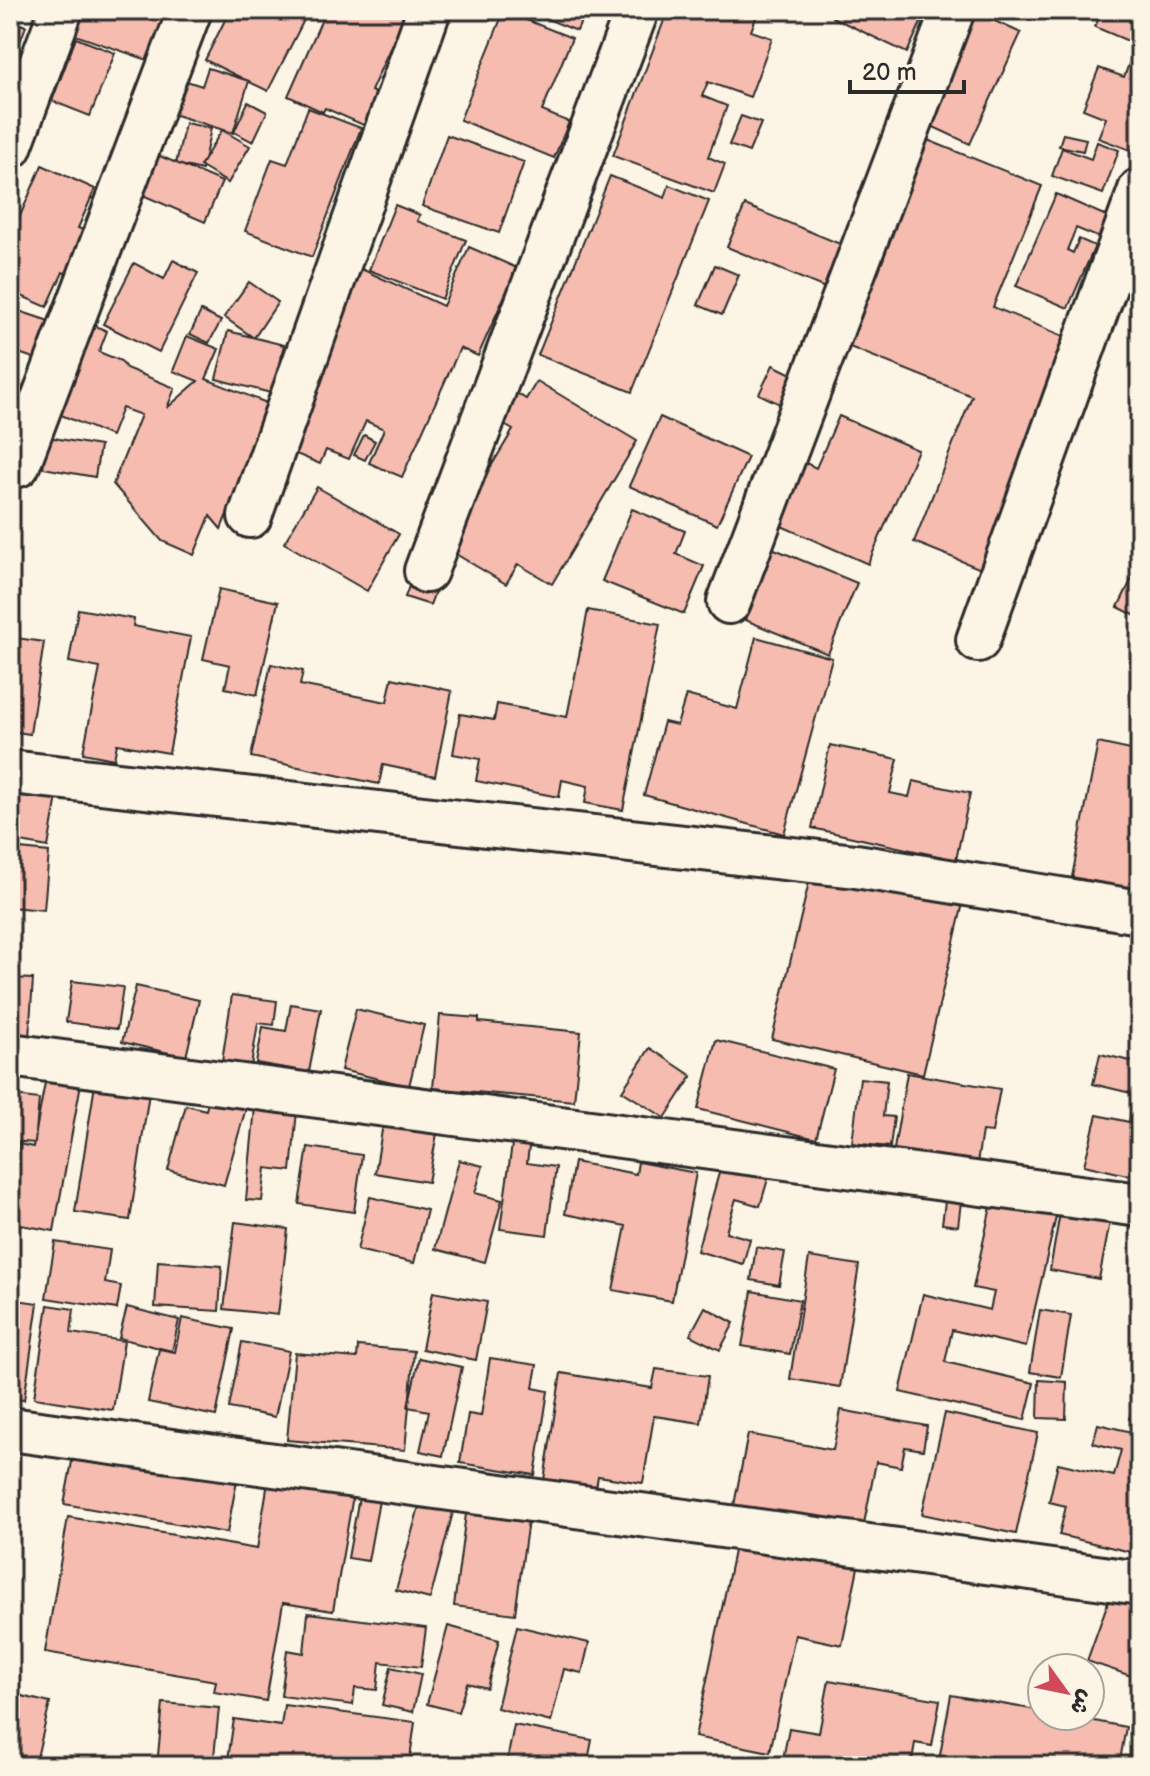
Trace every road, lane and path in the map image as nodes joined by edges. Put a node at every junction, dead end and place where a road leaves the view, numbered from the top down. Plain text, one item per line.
1 (61, 10) edge
2 (190, 10) edge
3 (429, 10) edge
4 (637, 10) edge
5 (953, 10) edge
6 (10, 147) edge
7 (1140, 190) edge
8 (18, 465) dead end
9 (250, 516) dead end
10 (426, 571) dead end
11 (729, 602) dead end
12 (978, 640) dead end
13 (10, 772) edge
14 (1140, 912) edge
15 (10, 1055) edge
16 (1140, 1205) edge
17 (10, 1429) edge
18 (1140, 1583) edge

1 - 6 street
2 - 8 street
3 - 9 street
4 - 10 street
5 - 11 street
7 - 12 street
13 - 14 street
15 - 16 street
17 - 18 street

